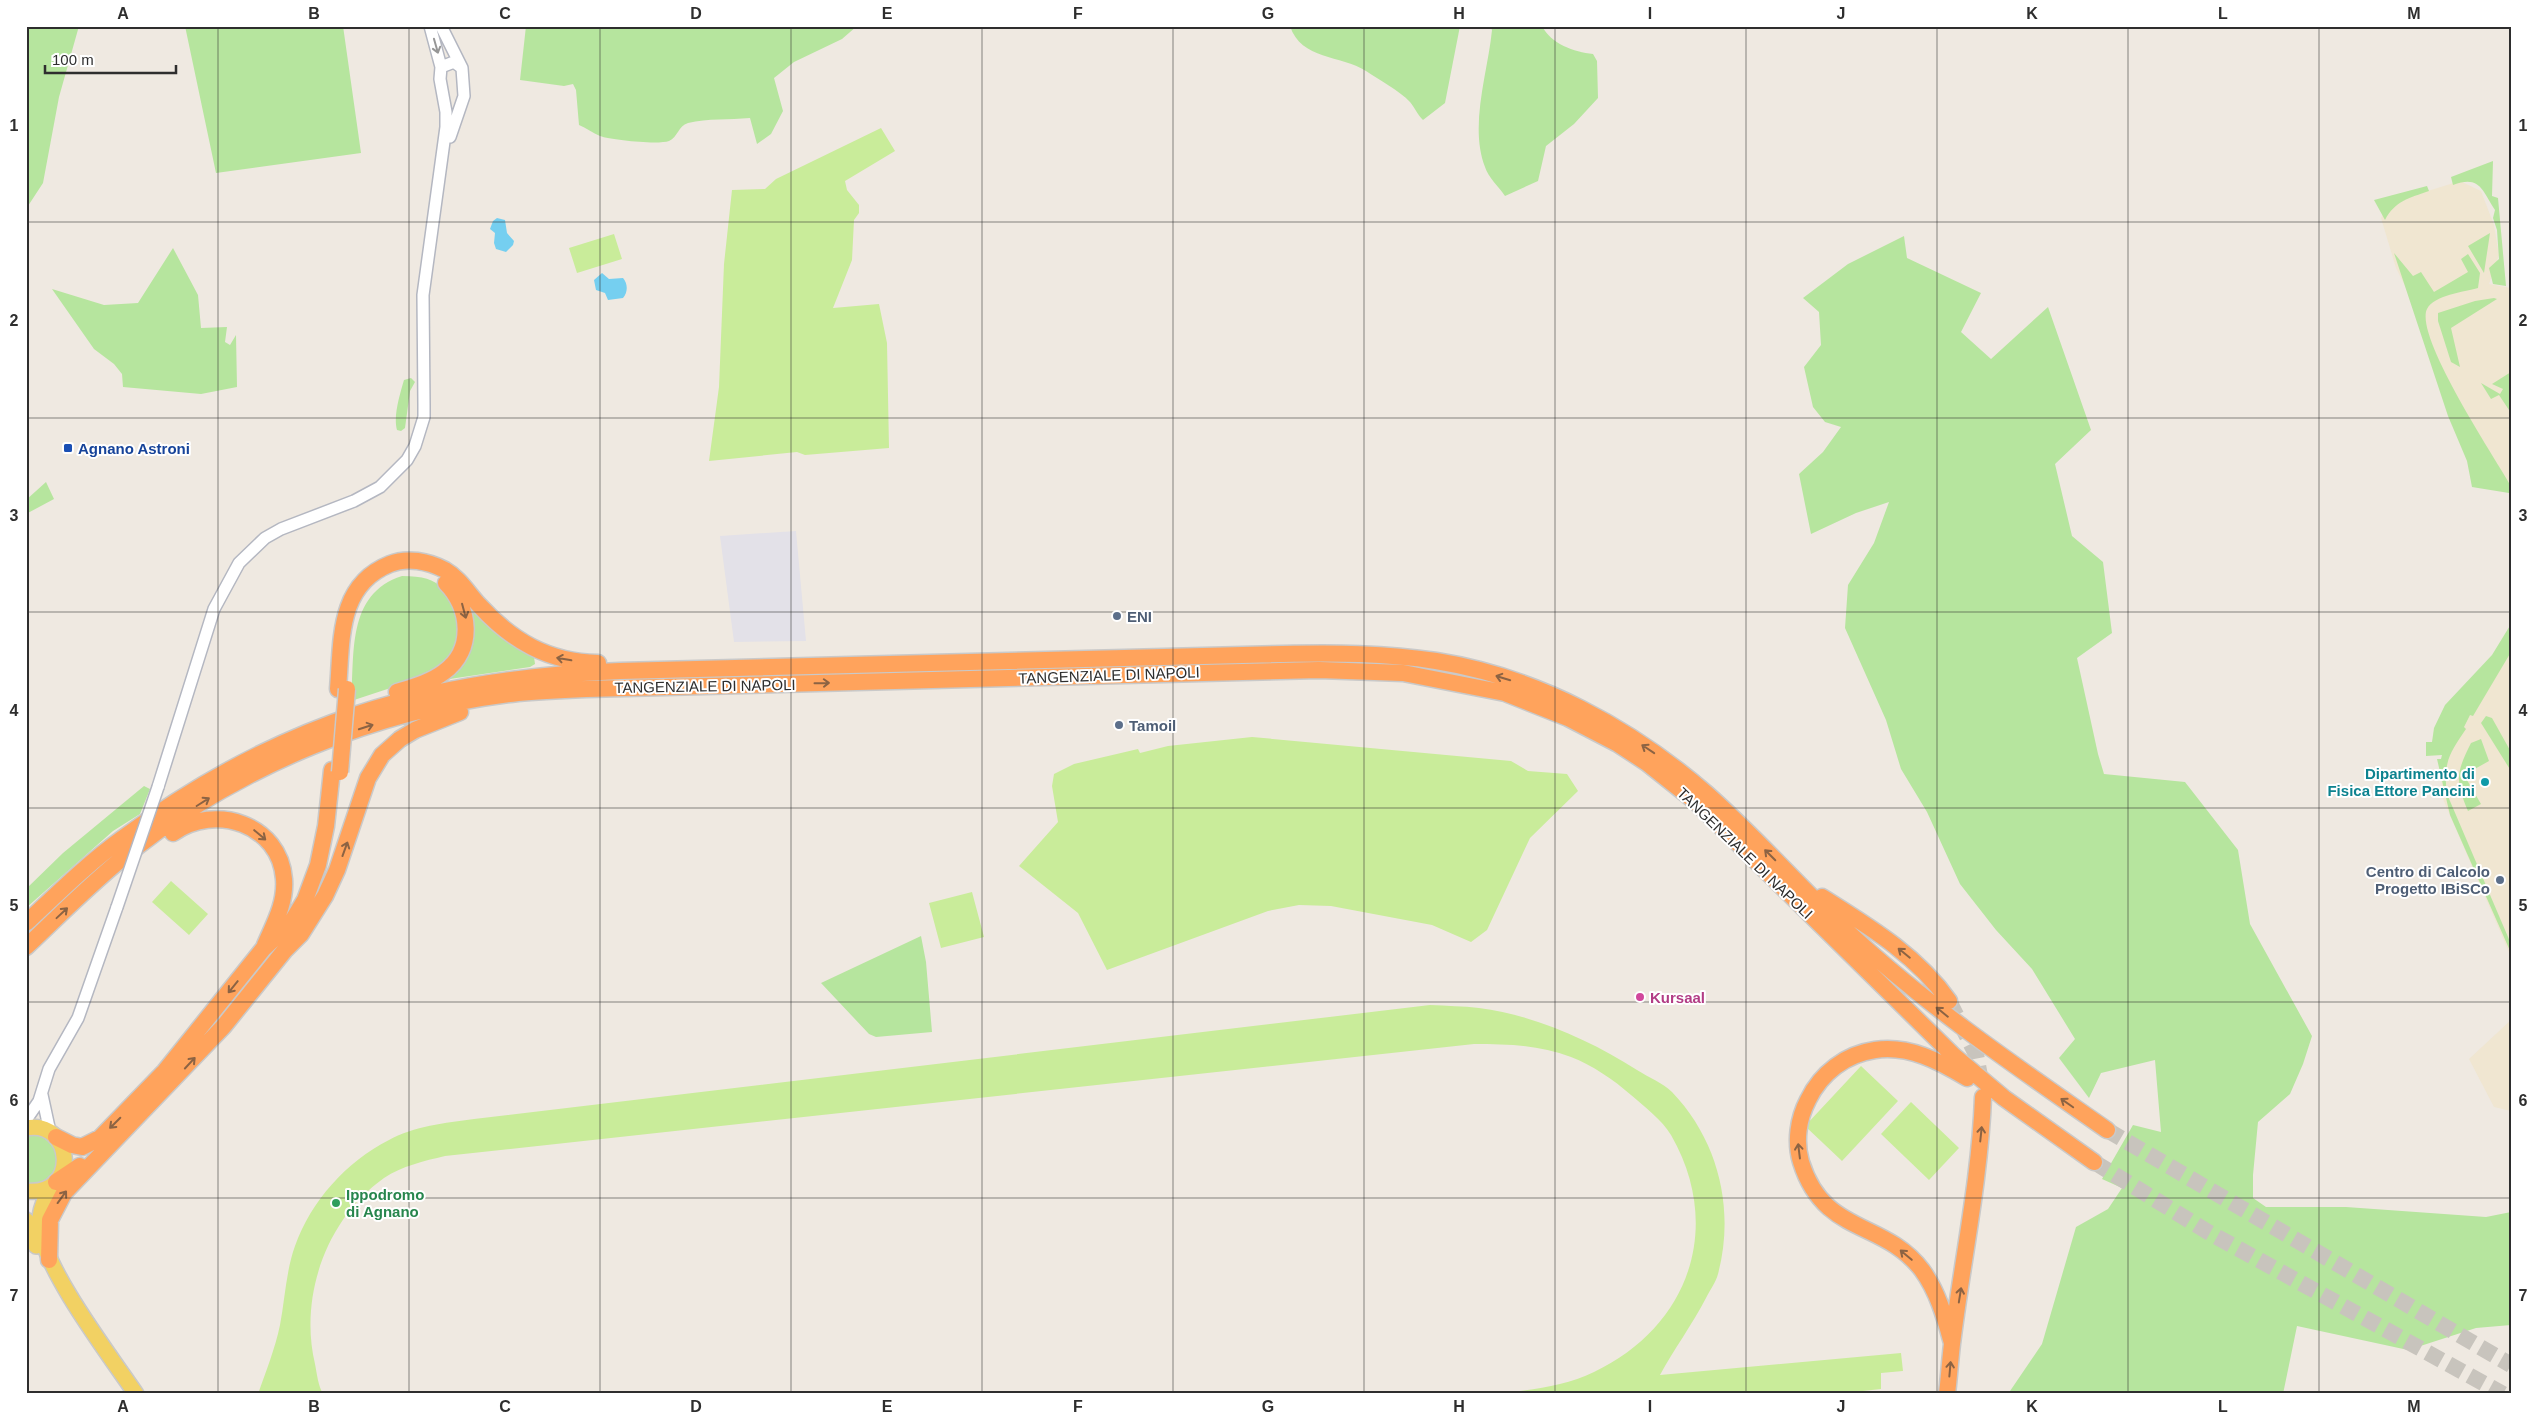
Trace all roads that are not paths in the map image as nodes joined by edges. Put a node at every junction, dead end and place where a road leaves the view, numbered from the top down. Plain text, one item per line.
1 (430, 26) edge
2 (441, 26) edge
3 (441, 67) junction
4 (462, 68) junction
5 (443, 93) junction
6 (462, 98) junction
7 (445, 151) junction
8 (682, 670) junction
9 (342, 689) junction
10 (586, 689) junction
11 (300, 734) junction
12 (336, 771) junction
13 (106, 871) junction
14 (1797, 881) junction
15 (26, 923) edge
16 (26, 947) edge
17 (263, 949) junction
18 (285, 950) junction
19 (1949, 1001) tunnel mouth
20 (42, 1094) junction
21 (1983, 1097) tunnel mouth
22 (2004, 1098) junction
23 (26, 1120) edge
24 (26, 1128) edge
25 (2108, 1130) tunnel mouth
26 (53, 1135) junction
27 (107, 1148) junction
28 (2094, 1162) tunnel mouth
29 (53, 1184) junction
30 (26, 1191) edge
31 (26, 1220) edge
32 (49, 1260) junction
33 (1952, 1343) junction
34 (127, 1394) edge
35 (136, 1394) edge
36 (1947, 1394) edge

1 -> 3 street
2 - 4 street
3 - 4 street
3 - 5 street
4 - 6 street
5 - 6 street
5 - 7 street
6 - 7 street
7 - 20 street, bridge
8 -> 9 highway
8 - 11 highway, TANGENZIALE DI NAPOLI
14 -> 8 highway, TANGENZIALE DI NAPOLI
9 -> 11 highway
9 - 12 highway, bridge
13 -> 10 highway, TANGENZIALE DI NAPOLI
18 -> 10 highway
10 -> 22 highway, TANGENZIALE DI NAPOLI
11 - 15 highway, TANGENZIALE DI NAPOLI
12 - 17 highway
12 - 18 highway
16 -> 13 highway, TANGENZIALE DI NAPOLI
13 -> 17 highway
19 -> 14 highway
25 -> 14 highway, TANGENZIALE DI NAPOLI
17 -> 26 highway
27 -> 18 highway
20 - 23 street
20 - 26 street
33 -> 21 highway
22 - 28 highway, TANGENZIALE DI NAPOLI
33 -> 22 highway
24 - 26 main road
26 - 29 main road
27 - 29 highway
32 -> 27 highway
29 - 30 main road
29 - 32 main road
31 - 34 main road
32 - 35 main road
36 -> 33 highway

